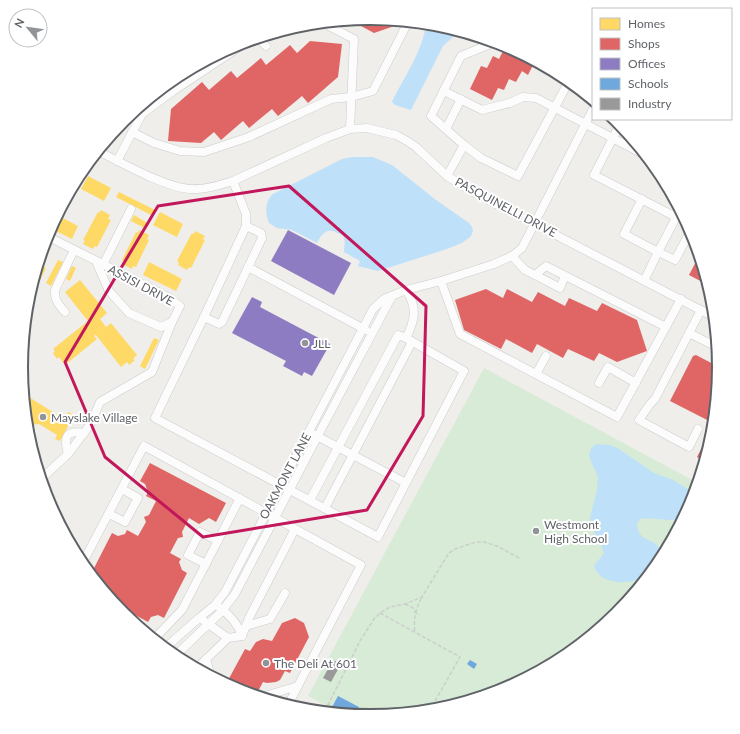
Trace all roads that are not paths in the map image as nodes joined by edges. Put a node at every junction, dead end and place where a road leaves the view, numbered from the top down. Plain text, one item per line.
1 (332, 27) edge
2 (405, 27) edge
3 (262, 42) edge
4 (266, 46) dead end
5 (487, 46) edge
6 (222, 59) edge
7 (566, 87) edge
8 (444, 91) junction
9 (351, 97) junction
10 (461, 99) junction
11 (555, 107) junction
12 (592, 111) edge
13 (586, 124) junction
14 (350, 129) junction
15 (446, 129) junction
16 (617, 130) edge
17 (132, 132) junction
18 (612, 138) junction
19 (464, 145) junction
20 (632, 148) edge
21 (103, 154) edge
22 (117, 161) junction
23 (447, 176) junction
24 (234, 181) junction
25 (642, 199) junction
26 (131, 209) dead end
27 (675, 213) edge
28 (677, 216) edge
29 (535, 223) junction
30 (246, 226) junction
31 (687, 238) edge
32 (53, 239) edge
33 (74, 250) junction
34 (658, 252) junction
35 (512, 256) junction
36 (99, 263) junction
37 (248, 267) junction
38 (535, 276) junction
39 (565, 276) junction
40 (644, 280) junction
41 (441, 281) junction
42 (406, 290) junction
43 (392, 296) junction
44 (681, 299) junction
45 (701, 310) junction
46 (65, 312) dead end
47 (707, 313) edge
48 (204, 317) junction
49 (172, 322) junction
50 (666, 327) junction
51 (362, 328) junction
52 (689, 333) junction
53 (372, 334) junction
54 (409, 340) junction
55 (711, 344) edge
56 (546, 356) dead end
57 (536, 374) junction
58 (599, 383) dead end
59 (636, 383) junction
60 (698, 429) dead end
61 (309, 432) junction
62 (317, 436) junction
63 (337, 447) junction
64 (352, 455) junction
65 (45, 475) edge
66 (406, 483) junction
67 (281, 484) junction
68 (122, 489) junction
69 (290, 489) junction
70 (240, 498) junction
71 (310, 500) junction
72 (325, 508) junction
73 (265, 512) junction
74 (109, 514) junction
75 (275, 518) junction
76 (295, 529) junction
77 (218, 541) junction
78 (86, 557) edge
79 (206, 564) junction
80 (285, 593) dead end
81 (215, 605) junction
82 (223, 610) junction
83 (198, 618) junction
84 (208, 624) junction
85 (246, 626) junction
86 (158, 635) edge
87 (242, 636) junction
88 (228, 638) junction
89 (170, 644) edge
90 (180, 651) edge
91 (206, 659) junction
92 (201, 664) edge
93 (209, 668) edge
94 (298, 686) junction
95 (271, 694) edge
96 (291, 699) edge

1 - 9 street
2 - 9 street
3 - 4 street
5 - 8 street
6 - 17 street
7 - 11 street
8 - 10 street
8 - 15 street
9 - 14 street
9 - 17 street
10 - 11 street
10 - 15 street
11 - 13 street
11 - 19 street
12 - 13 street, OAKMONT LANE
13 - 18 street
13 - 29 street, OAKMONT LANE
14 - 23 street, PASQUINELLI DRIVE
14 - 24 street, PASQUINELLI DRIVE
15 - 19 street
16 - 18 street
17 - 22 street
18 - 20 street
18 - 25 street
19 - 23 street
21 - 22 street, PASQUINELLI DRIVE
22 - 24 street, PASQUINELLI DRIVE
23 - 29 street, PASQUINELLI DRIVE
24 - 30 street
25 - 27 street
25 - 34 street
26 - 36 street
28 - 34 street
29 - 35 street, OAKMONT LANE
29 - 40 street, PASQUINELLI DRIVE
30 - 37 street
30 - 48 street
31 - 34 street
32 - 33 street, ASSISI DRIVE
33 - 36 street, ASSISI DRIVE
33 - 46 street
34 - 40 street
35 - 38 street
35 - 41 street, OAKMONT LANE
36 - 49 street, ASSISI DRIVE
36 - 49 street, ASSISI DRIVE
37 - 48 street
37 - 51 street
38 - 39 street
38 - 39 street
39 - 50 street
40 - 44 street, PASQUINELLI DRIVE
41 - 42 street, OAKMONT LANE
41 - 57 street
42 - 43 street, OAKMONT LANE
42 - 54 street
43 - 51 street, OAKMONT LANE
43 - 53 street, OAKMONT LANE
44 - 45 street, PASQUINELLI DRIVE
44 - 50 street
45 - 47 street, PASQUINELLI DRIVE
45 - 52 street
48 - 67 street
49 - 65 street
50 - 59 street
51 - 53 street
51 - 61 street, OAKMONT LANE
52 - 55 street
52 - 60 street
53 - 62 street, OAKMONT LANE
54 - 63 street
54 - 64 street
54 - 66 street
56 - 57 street
57 - 59 street
58 - 59 street
61 - 62 street
61 - 67 street, OAKMONT LANE
62 - 63 street
62 - 69 street, OAKMONT LANE
63 - 64 street
63 - 71 street
64 - 66 street
64 - 72 street
66 - 72 street
67 - 69 street
67 - 73 street, OAKMONT LANE
68 - 70 street
68 - 74 street
68 - 74 street
69 - 71 street
69 - 75 street, OAKMONT LANE
70 - 73 street
70 - 77 street
71 - 72 street
73 - 75 street
73 - 81 street, OAKMONT LANE
74 - 78 street
75 - 76 street
75 - 82 street, OAKMONT LANE
76 - 85 street
76 - 94 street
77 - 79 street
77 - 79 street
79 - 86 street
80 - 85 street
81 - 82 street
81 - 83 street, OAKMONT LANE
82 - 84 street, OAKMONT LANE
82 - 87 street
83 - 84 street
83 - 89 street, OAKMONT LANE
84 - 88 street
84 - 90 street, OAKMONT LANE
85 - 87 street
87 - 88 street
88 - 91 street
91 - 92 street
91 - 93 street
94 - 95 street
94 - 96 street

